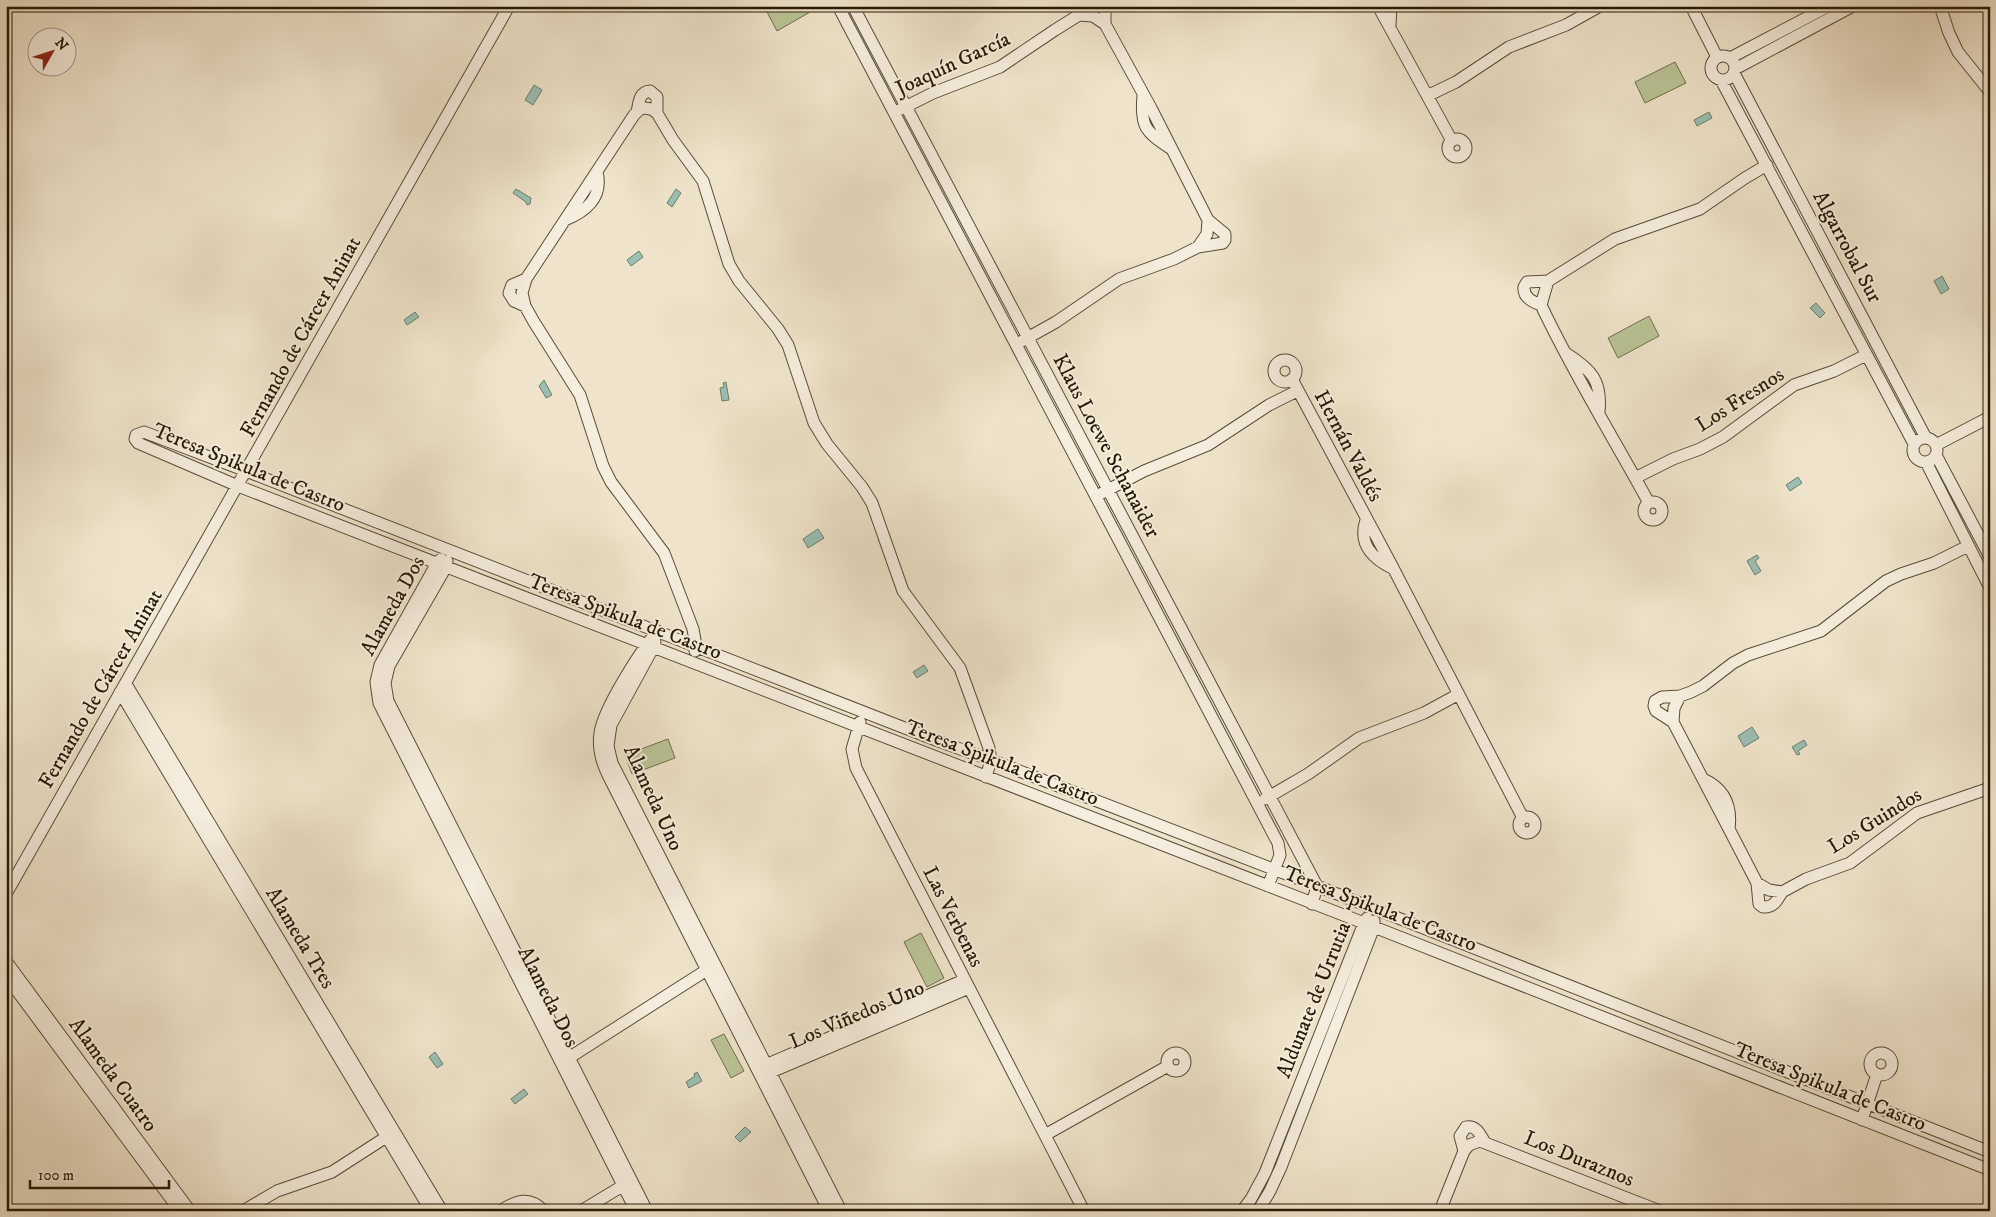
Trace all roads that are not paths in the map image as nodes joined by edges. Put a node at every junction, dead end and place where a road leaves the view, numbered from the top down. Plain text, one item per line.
1 (509, 6) edge
2 (838, 6) edge
3 (853, 6) edge
4 (1105, 6) edge
5 (1378, 6) edge
6 (1391, 6) edge
7 (1691, 6) edge
8 (1829, 6) edge
9 (1853, 6) edge
10 (1940, 6) edge
11 (1592, 8) edge
12 (1082, 11) edge
13 (1105, 24) junction
14 (1390, 25) junction
15 (1717, 57) junction
16 (1730, 58) junction
17 (1734, 71) junction
18 (1721, 80) junction
19 (1990, 92) edge
20 (1429, 95) junction
21 (906, 106) junction
22 (637, 112) junction
23 (657, 113) junction
24 (892, 113) junction
25 (1452, 141) dead end
26 (1767, 165) junction
27 (1208, 220) junction
28 (1198, 248) junction
29 (1548, 281) junction
30 (1541, 305) junction
31 (1028, 338) junction
32 (1015, 345) junction
33 (1866, 355) junction
34 (1292, 379) dead end
35 (1297, 390) junction
36 (1990, 416) edge
37 (1914, 444) junction
38 (1931, 450) junction
39 (246, 471) junction
40 (1635, 478) junction
41 (238, 486) junction
42 (1107, 490) junction
43 (1096, 496) junction
44 (1649, 503) dead end
45 (1968, 546) junction
46 (449, 550) junction
47 (1990, 558) edge
48 (441, 565) junction
49 (1990, 588) edge
50 (658, 631) junction
51 (696, 646) junction
52 (649, 647) junction
53 (692, 662) junction
54 (123, 688) junction
55 (1457, 695) junction
56 (1680, 696) junction
57 (864, 712) junction
58 (1673, 722) junction
59 (858, 727) junction
60 (991, 760) junction
61 (986, 777) junction
62 (1990, 788) edge
63 (1270, 796) junction
64 (1256, 803) junction
65 (1523, 818) dead end
66 (1274, 870) junction
67 (1757, 883) junction
68 (1268, 886) junction
69 (1317, 886) junction
70 (1782, 892) junction
71 (6, 894) edge
72 (1312, 904) junction
73 (1375, 909) junction
74 (1369, 925) junction
75 (6, 961) edge
76 (711, 967) junction
77 (6, 976) edge
78 (967, 984) junction
79 (1664, 1023) junction
80 (1657, 1039) junction
81 (565, 1060) junction
82 (1168, 1066) dead end
83 (763, 1070) junction
84 (1877, 1074) dead end
85 (1868, 1103) junction
86 (1862, 1120) junction
87 (390, 1135) junction
88 (1045, 1135) junction
89 (1484, 1141) junction
90 (1464, 1151) junction
91 (1990, 1152) edge
92 (1990, 1170) edge
93 (627, 1183) junction
94 (1254, 1208) edge
95 (180, 1211) edge
96 (190, 1211) edge
97 (243, 1211) edge
98 (431, 1211) edge
99 (442, 1211) edge
100 (500, 1211) edge
101 (544, 1211) edge
102 (581, 1211) edge
103 (636, 1211) edge
104 (647, 1211) edge
105 (829, 1211) edge
106 (841, 1211) edge
107 (1084, 1211) edge
108 (1440, 1211) edge
109 (1660, 1211) edge

1 - 39 street, Fernando de Cárcer Aninat
2 - 24 street, Klaus Loewe Schanaider
3 - 21 street, Klaus Loewe Schanaider
4 - 13 street
5 - 14 street
6 - 14 street
7 - 15 street
8 - 16 street
9 - 17 street
10 - 19 street
11 - 20 street
12 - 13 street, Joaquín García
12 - 21 street, Joaquín García
13 - 27 street
14 - 20 street
15 - 16 street
15 - 18 street
16 - 17 street
17 - 18 street
17 - 38 street, Algarrobal Sur
18 - 26 street, Algarrobal Sur
20 - 25 street
21 - 24 street, Joaquín García
21 - 31 street, Klaus Loewe Schanaider
22 - 23 street
22 - 23 street
22 - 51 street
23 - 60 street
24 - 32 street, Klaus Loewe Schanaider
26 - 29 street
26 - 33 street, Algarrobal Sur
27 - 28 street
27 - 28 street
28 - 31 street
29 - 30 street
29 - 30 street
30 - 40 street
31 - 32 street
31 - 42 street, Klaus Loewe Schanaider
32 - 43 street, Klaus Loewe Schanaider
33 - 37 street, Algarrobal Sur
33 - 40 street, Los Fresnos
34 - 35 street, Hernán Valdés
35 - 42 street, Hernán Valdés
35 - 55 street, Hernán Valdés
36 - 38 street
37 - 38 street
37 - 38 street, Algarrobal Sur
38 - 45 street, Algarrobal Sur
38 - 47 street, Algarrobal Sur
39 - 41 street, Fernando de Cárcer Aninat
39 - 41 street, Teresa Spikula de Castro
39 - 46 street, Teresa Spikula de Castro
40 - 44 street
41 - 48 street, Teresa Spikula de Castro
41 - 54 street, Fernando de Cárcer Aninat
42 - 43 street, Hernán Valdés
42 - 63 street, Klaus Loewe Schanaider
43 - 64 street, Klaus Loewe Schanaider
45 - 49 street, Algarrobal Sur
45 - 56 street, Los Guindos
46 - 48 street, Alameda Dos
46 - 50 street, Teresa Spikula de Castro
48 - 52 street, Teresa Spikula de Castro
48 - 81 street, Alameda Dos
50 - 51 street, Teresa Spikula de Castro
50 - 52 street, Alameda Uno
51 - 53 street
51 - 57 street, Teresa Spikula de Castro
52 - 53 street, Teresa Spikula de Castro
52 - 76 street, Alameda Uno
53 - 59 street, Teresa Spikula de Castro
54 - 71 street, Fernando de Cárcer Aninat
54 - 87 street, Alameda Tres
55 - 63 street
55 - 65 street, Hernán Valdés
56 - 58 street
56 - 58 street, Los Guindos
57 - 59 street, Las Verbenas
57 - 60 street, Teresa Spikula de Castro
58 - 67 street, Los Guindos
59 - 61 street, Teresa Spikula de Castro
59 - 78 street, Las Verbenas
60 - 61 street
60 - 66 street, Teresa Spikula de Castro
61 - 68 street, Teresa Spikula de Castro
62 - 70 street, Los Guindos
63 - 64 street
63 - 69 street, Klaus Loewe Schanaider
64 - 66 street, Klaus Loewe Schanaider
66 - 68 street, Klaus Loewe Schanaider
66 - 69 street, Teresa Spikula de Castro
67 - 70 street
67 - 70 street, Los Guindos
68 - 72 street, Teresa Spikula de Castro
69 - 72 street
69 - 73 street, Teresa Spikula de Castro
72 - 74 street, Teresa Spikula de Castro
73 - 74 street, Aldunate de Urrutia
73 - 79 street, Teresa Spikula de Castro
74 - 80 street, Teresa Spikula de Castro
74 - 94 street, Aldunate de Urrutia
75 - 96 street, Alameda Cuatro
76 - 81 street
76 - 83 street, Alameda Uno
77 - 95 street, Alameda Cuatro
78 - 83 street, Los Viñedos Uno
78 - 88 street, Las Verbenas
79 - 80 street
79 - 85 street, Teresa Spikula de Castro
80 - 86 street, Teresa Spikula de Castro
81 - 93 street, Alameda Dos
82 - 88 street
83 - 105 street, Alameda Uno
83 - 106 street, Alameda Uno
84 - 85 street
85 - 86 street
85 - 91 street, Teresa Spikula de Castro
86 - 92 street, Teresa Spikula de Castro
87 - 97 street
87 - 98 street, Alameda Tres
87 - 99 street, Alameda Tres
88 - 107 street, Las Verbenas
89 - 90 street
89 - 90 street, Los Duraznos
89 - 109 street, Los Duraznos
90 - 108 street, Los Duraznos
93 - 102 street
93 - 103 street, Alameda Dos
93 - 104 street, Alameda Dos
100 - 101 street

